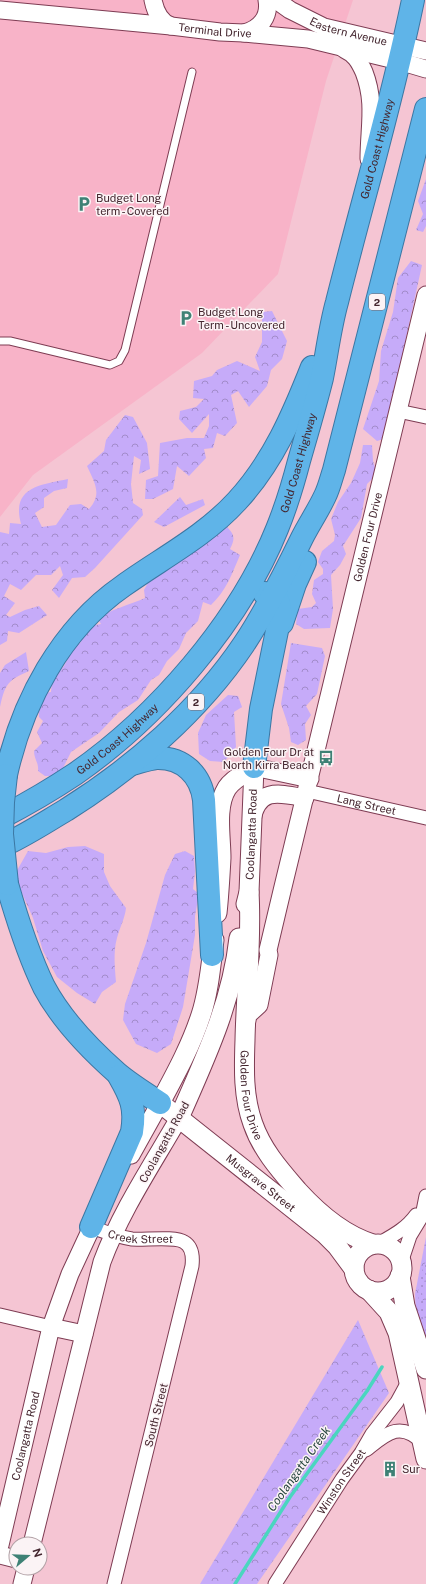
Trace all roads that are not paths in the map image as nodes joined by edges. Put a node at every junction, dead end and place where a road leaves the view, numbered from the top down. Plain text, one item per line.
1 (154, 0) edge
2 (267, 0) edge
3 (276, 0) edge
4 (412, 0) edge
5 (0, 10) edge
6 (84, 18) junction
7 (0, 22) edge
8 (170, 26) junction
9 (244, 33) junction
10 (340, 47) junction
11 (426, 51) edge
12 (401, 53) junction
13 (426, 69) edge
14 (192, 72) dead end
15 (426, 108) edge
16 (369, 177) junction
17 (426, 296) edge
18 (333, 316) junction
19 (0, 341) edge
20 (398, 411) junction
21 (426, 417) edge
22 (325, 496) junction
23 (273, 595) junction
24 (216, 635) junction
25 (272, 658) junction
26 (131, 764) junction
27 (254, 767) junction
28 (307, 789) junction
29 (0, 818) edge
30 (426, 818) edge
31 (252, 825) junction
32 (0, 847) edge
33 (249, 892) junction
34 (212, 955) junction
35 (249, 959) junction
36 (264, 982) junction
37 (246, 1025) junction
38 (118, 1074) junction
39 (160, 1104) junction
40 (179, 1118) junction
41 (426, 1198) edge
42 (91, 1227) junction
43 (112, 1235) junction
44 (376, 1244) junction
45 (190, 1246) joint
46 (354, 1269) junction
47 (400, 1270) junction
48 (369, 1290) junction
49 (0, 1315) edge
50 (51, 1327) junction
51 (84, 1334) junction
52 (426, 1369) edge
53 (409, 1380) junction
54 (425, 1451) edge
55 (361, 1454) junction
56 (34, 1536) edge
57 (0, 1545) edge
58 (114, 1584) edge
59 (275, 1584) edge

1 - 8 street
2 - 9 street
3 - 12 street, Eastern Avenue
4 - 12 highway, Gold Coast Highway / 2
5 - 6 street, Terminal Drive
6 - 7 street
6 - 8 street, Terminal Drive
8 - 9 street, Terminal Drive
9 - 10 street, Terminal Drive
10 - 12 street, Terminal Drive
10 - 16 street
11 - 12 street, Eastern Avenue
12 - 13 street, Terminal Drive
12 - 16 highway, Gold Coast Highway / 2
14 - 19 lane
15 - 22 highway, 2
16 - 18 highway, Gold Coast Highway / 2
17 - 20 street, Golden Four Drive
18 - 24 highway, Gold Coast Highway / 2
18 - 38 highway, bridge
20 - 21 street
20 - 28 street, Golden Four Drive
22 - 23 highway, 2
22 - 25 highway
23 - 24 highway
23 - 25 highway
23 - 26 highway, 2
24 - 29 highway, Gold Coast Highway / 2
25 - 27 highway
26 - 32 highway, 2
26 - 34 highway
27 - 28 street
27 - 31 main road, Coolangatta Road
27 - 34 main road, Coolangatta Road
28 - 30 street, Lang Street
28 - 31 street
28 - 36 street, Golden Four Drive
31 - 33 main road, Coolangatta Road
33 - 35 main road, Golden Four Drive
33 - 40 main road, Coolangatta Road
34 - 39 main road, Coolangatta Road
35 - 36 lane
35 - 37 main road, Golden Four Drive
36 - 37 street, Golden Four Drive
37 - 44 main road, Golden Four Drive
38 - 39 highway
38 - 42 highway
39 - 40 main road, Musgrave Street
39 - 42 street, Coolangatta Road
40 - 43 street, Coolangatta Road
40 - 46 main road, Musgrave Street
41 - 44 street
41 - 47 street
42 - 43 street, Creek Street
42 - 50 street, Coolangatta Road
43 - 45 street, Creek Street
43 - 51 street, Coolangatta Road
44 - 46 main road
44 - 47 main road
45 - 58 street, South Street
46 - 48 main road
47 - 48 main road
47 - 52 main road
48 - 53 main road
49 - 50 street
50 - 51 street
50 - 57 street, Coolangatta Road
51 - 56 street, Coolangatta Road
53 - 54 main road
53 - 55 street, Winston Street
54 - 55 street
55 - 59 street, Winston Street

